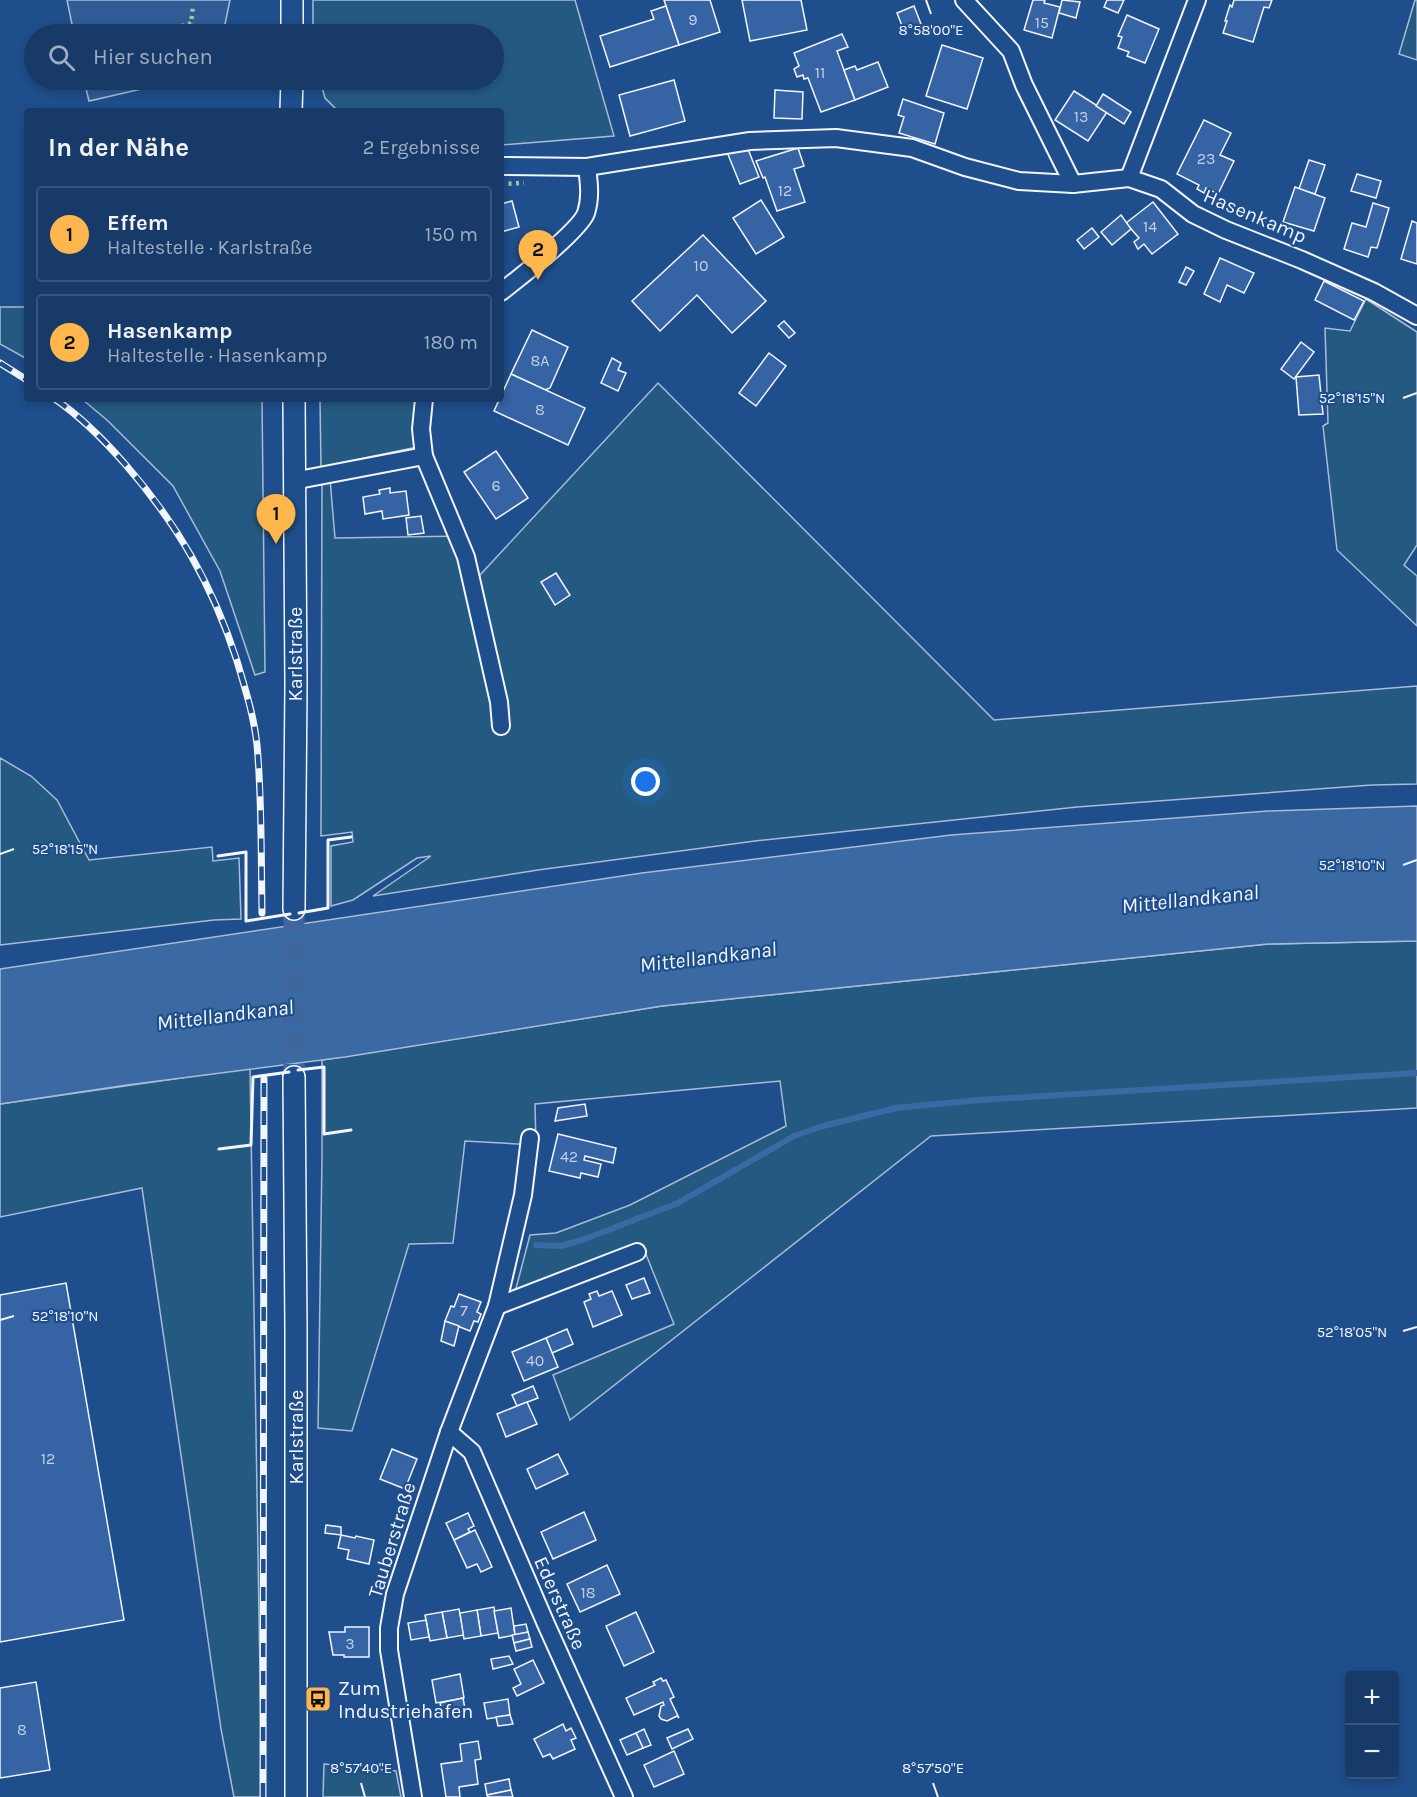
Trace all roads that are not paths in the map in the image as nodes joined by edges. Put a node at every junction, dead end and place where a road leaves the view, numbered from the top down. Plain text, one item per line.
1 (292, 0) edge
2 (964, 0) edge
3 (1197, 0) edge
4 (292, 24) edge
5 (292, 90) edge
6 (291, 108) edge
7 (504, 165) edge
8 (587, 167) junction
9 (1129, 178) junction
10 (1073, 184) junction
11 (504, 289) edge
12 (1417, 316) edge
13 (294, 402) edge
14 (424, 402) edge
15 (424, 456) junction
16 (293, 481) junction
17 (501, 726) dead end
18 (294, 909) tunnel mouth
19 (294, 1077) tunnel mouth
20 (530, 1138) dead end
21 (637, 1252) dead end
22 (497, 1306) junction
23 (448, 1432) junction
24 (296, 1797) edge
25 (413, 1797) edge
26 (624, 1797) edge

1 - 4 street
2 - 10 street
3 - 9 street
5 - 6 street
7 - 8 street, Hasenkamp
8 - 10 street, Hasenkamp
8 - 11 street
9 - 10 street, Hasenkamp
9 - 12 street, Hasenkamp
13 - 16 street, Karlstraße
14 - 15 street
15 - 16 street
15 - 17 street
16 - 18 street, Karlstraße
19 - 24 street, Karlstraße
20 - 22 street, Tauberstraße
21 - 22 street
22 - 23 street, Tauberstraße
23 - 25 street, Tauberstraße
23 - 26 street, Ederstraße

